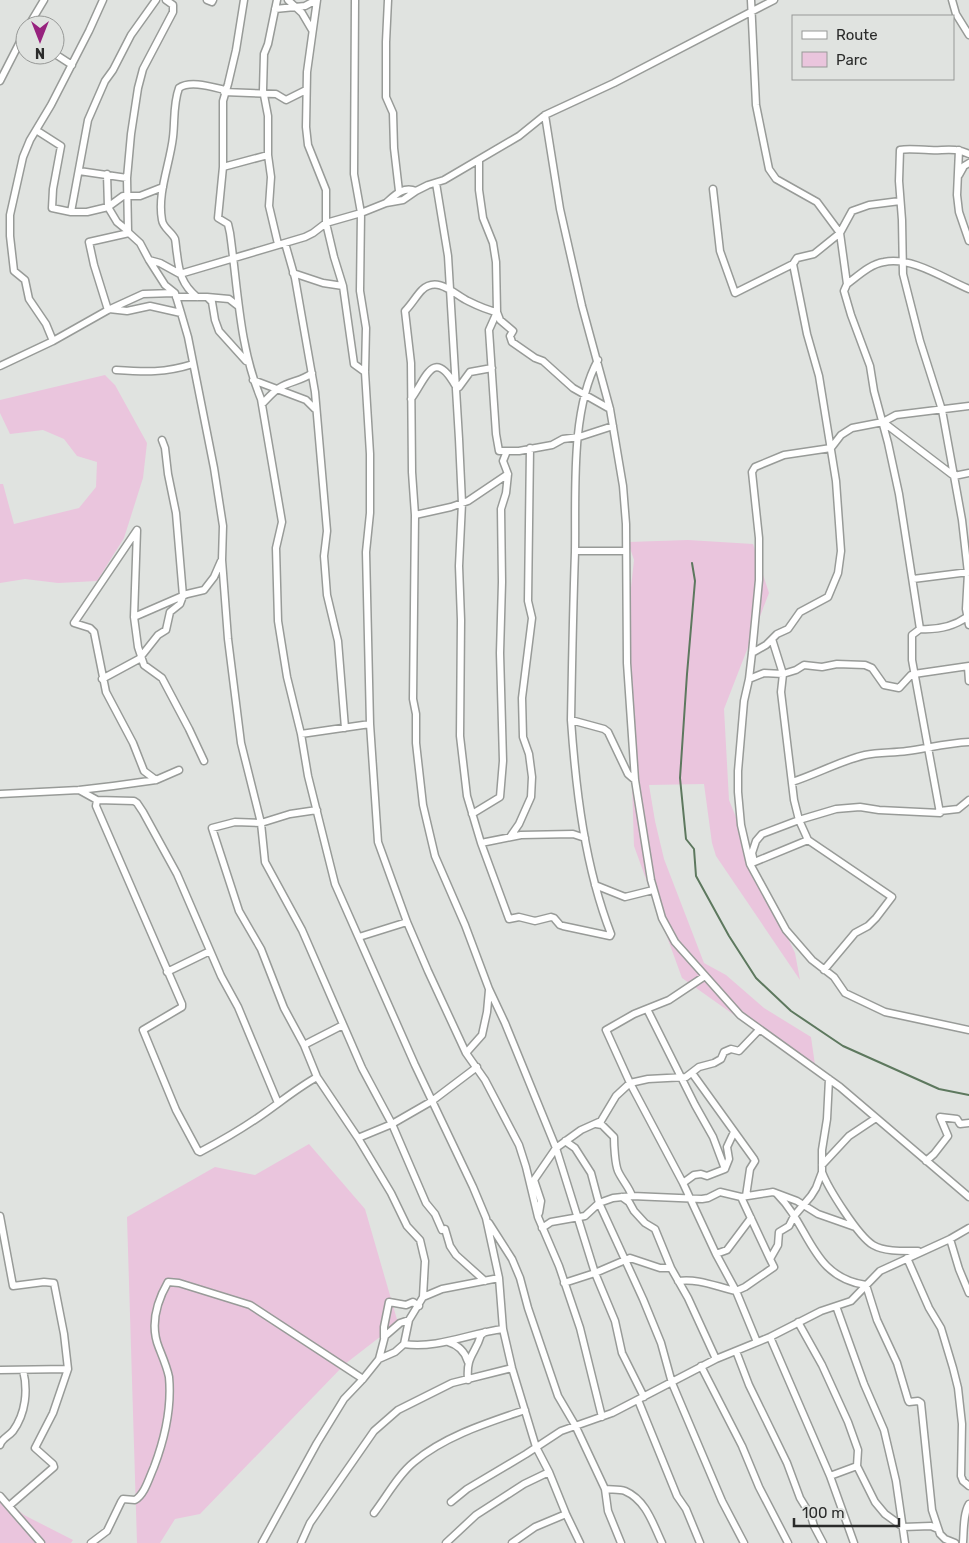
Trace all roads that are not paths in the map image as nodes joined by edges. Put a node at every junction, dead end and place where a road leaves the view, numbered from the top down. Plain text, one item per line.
1 (44, 0) edge
2 (103, 0) edge
3 (156, 0) edge
4 (166, 0) edge
5 (208, 0) edge
6 (214, 0) edge
7 (244, 0) edge
8 (277, 0) edge
9 (288, 0) edge
10 (316, 0) edge
11 (355, 0) edge
12 (388, 0) edge
13 (751, 0) edge
14 (774, 0) edge
15 (952, 0) edge
16 (296, 7) junction
17 (275, 9) junction
18 (751, 12) junction
19 (35, 15) edge
20 (312, 31) junction
21 (969, 35) edge
22 (15, 52) edge
23 (65, 60) edge
24 (72, 65) junction
25 (0, 81) edge
26 (306, 90) junction
27 (225, 91) junction
28 (264, 94) junction
29 (545, 115) junction
30 (36, 130) junction
31 (959, 150) junction
32 (969, 154) edge
33 (268, 155) junction
34 (255, 158) junction
35 (479, 160) junction
36 (969, 163) edge
37 (269, 164) junction
38 (223, 167) junction
39 (79, 171) junction
40 (107, 174) junction
41 (959, 175) junction
42 (127, 178) junction
43 (436, 182) junction
44 (163, 187) junction
45 (713, 189) dead end
46 (416, 190) junction
47 (400, 191) junction
48 (127, 196) junction
49 (900, 201) junction
50 (386, 202) junction
51 (108, 207) junction
52 (71, 212) junction
53 (361, 213) junction
54 (326, 223) junction
55 (129, 232) junction
56 (840, 233) junction
57 (969, 241) edge
58 (285, 243) junction
59 (278, 244) junction
60 (234, 259) junction
61 (149, 260) junction
62 (903, 261) junction
63 (793, 264) junction
64 (293, 273) junction
65 (180, 274) junction
66 (847, 284) junction
67 (343, 286) junction
68 (449, 288) junction
69 (969, 289) edge
70 (175, 295) junction
71 (197, 297) junction
72 (207, 298) junction
73 (238, 306) junction
74 (109, 309) junction
75 (497, 312) junction
76 (181, 313) junction
77 (53, 341) junction
78 (598, 360) junction
79 (248, 362) junction
80 (193, 364) junction
81 (0, 366) edge
82 (492, 368) junction
83 (116, 370) dead end
84 (365, 372) junction
85 (312, 373) junction
86 (253, 380) junction
87 (278, 388) junction
88 (456, 388) junction
89 (585, 395) junction
90 (411, 399) junction
91 (262, 404) junction
92 (969, 406) edge
93 (315, 409) junction
94 (610, 409) junction
95 (942, 410) junction
96 (883, 422) junction
97 (613, 426) junction
98 (579, 437) junction
99 (162, 440) dead end
100 (530, 448) junction
101 (831, 448) junction
102 (507, 451) junction
103 (969, 473) edge
104 (508, 474) junction
105 (954, 476) junction
106 (462, 504) junction
107 (415, 514) junction
108 (966, 520) edge
109 (575, 551) junction
110 (626, 551) junction
111 (222, 560) junction
112 (969, 573) edge
113 (913, 579) junction
114 (183, 596) junction
115 (968, 608) edge
116 (968, 616) junction
117 (134, 617) junction
118 (969, 625) edge
119 (920, 629) junction
120 (772, 639) junction
121 (752, 653) junction
122 (141, 655) junction
123 (968, 666) edge
124 (783, 674) junction
125 (914, 674) junction
126 (102, 679) junction
127 (749, 680) junction
128 (969, 681) edge
129 (571, 720) junction
130 (370, 724) junction
131 (345, 728) junction
132 (301, 734) junction
133 (969, 742) edge
134 (929, 747) junction
135 (204, 762) dead end
136 (179, 770) dead end
137 (156, 780) junction
138 (635, 780) junction
139 (792, 782) junction
140 (79, 790) junction
141 (0, 794) edge
142 (97, 800) junction
143 (969, 800) edge
144 (317, 810) junction
145 (940, 811) junction
146 (472, 814) junction
147 (799, 820) junction
148 (261, 823) junction
149 (510, 837) junction
150 (585, 838) junction
151 (808, 840) junction
152 (481, 843) junction
153 (752, 863) junction
154 (595, 885) junction
155 (653, 890) junction
156 (407, 922) junction
157 (359, 937) junction
158 (210, 951) junction
159 (824, 970) junction
160 (167, 972) junction
161 (705, 976) junction
162 (489, 989) junction
163 (647, 1009) junction
164 (343, 1025) junction
165 (759, 1030) junction
166 (969, 1030) edge
167 (304, 1045) junction
168 (466, 1053) junction
169 (477, 1067) junction
170 (692, 1073) junction
171 (317, 1077) junction
172 (681, 1078) junction
173 (828, 1079) junction
174 (630, 1083) junction
175 (432, 1101) junction
176 (278, 1103) junction
177 (876, 1118) junction
178 (969, 1123) edge
179 (392, 1124) junction
180 (596, 1124) junction
181 (734, 1132) junction
182 (358, 1138) junction
183 (565, 1141) junction
184 (556, 1148) junction
185 (926, 1161) junction
186 (725, 1169) junction
187 (822, 1169) junction
188 (683, 1183) junction
189 (777, 1194) junction
190 (632, 1196) junction
191 (621, 1197) junction
192 (744, 1197) junction
193 (969, 1197) edge
194 (690, 1198) junction
195 (599, 1203) junction
196 (803, 1205) junction
197 (0, 1216) edge
198 (794, 1216) junction
199 (538, 1217) junction
200 (486, 1218) junction
201 (578, 1218) junction
202 (751, 1218) junction
203 (855, 1227) junction
204 (542, 1228) junction
205 (969, 1228) edge
206 (950, 1239) junction
207 (2, 1244) edge
208 (923, 1251) junction
209 (716, 1254) junction
210 (907, 1258) junction
211 (626, 1259) junction
212 (770, 1259) junction
213 (671, 1268) junction
214 (595, 1273) junction
215 (498, 1278) junction
216 (485, 1281) junction
217 (678, 1281) junction
218 (564, 1283) junction
219 (866, 1285) junction
220 (736, 1292) junction
221 (969, 1293) edge
222 (423, 1297) junction
223 (419, 1306) junction
224 (836, 1306) junction
225 (409, 1320) junction
226 (798, 1322) junction
227 (503, 1329) junction
228 (486, 1331) junction
229 (770, 1337) junction
230 (385, 1342) junction
231 (448, 1342) junction
232 (757, 1342) junction
233 (404, 1344) junction
234 (736, 1351) junction
235 (378, 1359) junction
236 (716, 1359) junction
237 (468, 1362) junction
238 (701, 1366) junction
239 (512, 1368) junction
240 (68, 1369) junction
241 (0, 1370) edge
242 (24, 1370) junction
243 (363, 1379) junction
244 (468, 1380) junction
245 (672, 1383) junction
246 (641, 1399) junction
247 (525, 1410) junction
248 (602, 1417) junction
249 (575, 1425) junction
250 (0, 1446) edge
251 (536, 1447) junction
252 (857, 1466) junction
253 (549, 1472) junction
254 (830, 1476) junction
255 (969, 1486) edge
256 (605, 1489) junction
257 (0, 1496) edge
258 (451, 1502) dead end
259 (969, 1504) edge
260 (9, 1506) junction
261 (374, 1513) dead end
262 (566, 1514) junction
263 (903, 1527) junction
264 (938, 1529) junction
265 (41, 1543) edge
266 (91, 1543) edge
267 (262, 1543) edge
268 (301, 1543) edge
269 (446, 1543) edge
270 (512, 1543) edge
271 (580, 1543) edge
272 (621, 1543) edge
273 (662, 1543) edge
274 (700, 1543) edge
275 (744, 1543) edge
276 (788, 1543) edge
277 (823, 1543) edge
278 (854, 1543) edge
279 (905, 1543) edge
280 (955, 1543) edge
281 (963, 1543) edge

1 - 19 street
2 - 24 street
3 - 39 street
4 - 42 street
5 - 6 street
7 - 27 street
8 - 17 street
9 - 16 street
10 - 16 street
10 - 20 street
11 - 53 street
12 - 47 street
13 - 18 street
14 - 18 street
15 - 21 street
16 - 17 street
16 - 20 street
17 - 28 street
18 - 29 street
18 - 56 street
20 - 26 street
22 - 25 street
23 - 24 street
24 - 30 street
26 - 28 street
26 - 54 street
27 - 28 street
27 - 38 street
27 - 44 street
28 - 33 street
29 - 35 street
29 - 78 street
30 - 52 street
30 - 77 street
31 - 32 street
31 - 41 street
31 - 49 street
33 - 34 street
33 - 37 street
34 - 37 street
34 - 38 street
35 - 43 street
35 - 75 street
36 - 41 street
37 - 59 street
38 - 60 street
39 - 40 street
39 - 52 street
40 - 42 street
40 - 51 street
41 - 57 street
42 - 48 street
43 - 46 street
43 - 68 street
44 - 48 street
44 - 65 street
45 - 63 street
46 - 47 street
46 - 50 street
47 - 50 street
48 - 51 street
48 - 55 street
49 - 56 street
49 - 62 street
50 - 53 street
51 - 52 street
51 - 55 street
53 - 54 street
53 - 84 street
54 - 58 street
54 - 67 street
55 - 61 street
55 - 74 street
56 - 63 street
56 - 66 street
58 - 59 street
58 - 64 street
59 - 60 street
60 - 65 street
60 - 73 street
61 - 65 street
61 - 70 street
62 - 66 street
62 - 69 street
62 - 95 street
63 - 101 street
64 - 67 street
64 - 85 street
65 - 71 street
66 - 96 street
67 - 84 street
68 - 75 street
68 - 88 street
68 - 90 street
70 - 71 street
70 - 74 street
70 - 76 street
71 - 72 street
72 - 73 street
72 - 79 street
73 - 79 street
74 - 76 street
74 - 77 street
75 - 82 street
75 - 89 street
76 - 80 street
77 - 81 street
78 - 89 street
78 - 94 street
79 - 86 street
80 - 83 street
80 - 111 street
82 - 88 street
82 - 102 street
84 - 130 street
85 - 87 street
85 - 93 street
86 - 87 street
86 - 91 street
87 - 91 street
87 - 93 street
88 - 90 street
88 - 106 street
89 - 94 street
89 - 98 street
90 - 107 street
91 - 132 street
92 - 95 street
93 - 131 street
94 - 97 street
95 - 96 street
95 - 105 street
96 - 101 street
96 - 105 street
96 - 113 street
97 - 98 street
97 - 110 street
98 - 100 street
98 - 109 street
99 - 114 street
100 - 102 street
100 - 149 street
101 - 120 street
101 - 121 street
102 - 104 street
103 - 105 street
104 - 106 street
104 - 146 street
105 - 108 street
106 - 107 street
106 - 146 street
107 - 162 street
108 - 112 street
109 - 110 street
109 - 129 street
110 - 138 street
111 - 114 street
111 - 148 street
112 - 113 street
112 - 115 street
113 - 119 street
114 - 117 street
114 - 122 street
115 - 116 street
116 - 118 street
116 - 119 street
117 - 122 street
117 - 126 street
119 - 125 street
120 - 121 street
120 - 124 street
121 - 127 street
122 - 126 street
122 - 135 street
123 - 125 street
123 - 128 street
124 - 125 street
124 - 127 street
124 - 139 street
125 - 134 street
126 - 137 street
127 - 153 street
129 - 138 street
129 - 150 street
130 - 131 street
130 - 156 street
131 - 132 street
132 - 144 street
133 - 134 street
134 - 139 street
134 - 145 street
136 - 137 street
137 - 140 street
138 - 155 street
139 - 147 street
140 - 141 street
140 - 142 street
142 - 158 street
142 - 160 street
143 - 145 street
144 - 148 street
144 - 157 street
145 - 147 street
146 - 152 street
147 - 151 street
147 - 153 street
148 - 164 street
148 - 167 street
149 - 150 street
149 - 152 street
150 - 154 street
151 - 153 street
151 - 159 street
152 - 154 street
153 - 159 street
154 - 155 street
155 - 161 street
156 - 157 street
156 - 168 street
157 - 175 street
158 - 160 street
158 - 176 street
159 - 166 street
160 - 176 street
161 - 163 street
161 - 165 street
162 - 168 street
162 - 184 street
163 - 172 street
163 - 174 street
164 - 167 street
164 - 179 street
165 - 170 street
165 - 173 street
167 - 171 street
168 - 169 street
169 - 175 street
169 - 199 street
170 - 172 street
170 - 181 street
171 - 176 street
171 - 182 street
172 - 174 street
172 - 186 street
173 - 177 street
173 - 187 street
174 - 180 street
174 - 188 street
175 - 179 street
175 - 200 street
177 - 185 street
177 - 187 street
178 - 185 street
179 - 182 street
179 - 216 street
180 - 183 street
180 - 190 street
181 - 186 street
181 - 192 street
182 - 222 street
183 - 184 street
183 - 195 street
184 - 199 street
184 - 201 street
185 - 193 street
186 - 188 street
187 - 196 street
187 - 203 street
188 - 194 street
189 - 192 street
189 - 196 street
189 - 198 street
190 - 191 street
190 - 194 street
191 - 195 street
191 - 213 street
192 - 194 street
192 - 202 street
194 - 209 street
195 - 201 street
195 - 211 street
196 - 198 street
196 - 203 street
197 - 207 street
198 - 212 street
198 - 219 street
199 - 204 street
200 - 215 street
200 - 249 street
201 - 204 street
201 - 214 street
202 - 209 street
202 - 212 street
203 - 208 street
204 - 218 street
205 - 206 street
206 - 208 street
206 - 221 street
207 - 240 street
208 - 210 street
209 - 220 street
210 - 219 street
210 - 255 street
211 - 213 street
211 - 214 street
211 - 245 street
212 - 220 street
213 - 217 street
214 - 218 street
214 - 246 street
215 - 216 street
215 - 227 street
216 - 222 street
217 - 220 street
217 - 236 street
218 - 248 street
219 - 224 street
219 - 264 street
220 - 232 street
222 - 223 street
223 - 225 street
223 - 230 street
224 - 226 street
224 - 263 street
225 - 230 street
225 - 233 street
226 - 229 street
226 - 252 street
227 - 228 street
227 - 239 street
228 - 231 street
228 - 237 street
229 - 232 street
229 - 254 street
230 - 235 street
231 - 233 street
231 - 237 street
232 - 234 street
233 - 235 street
234 - 236 street
234 - 277 street
235 - 243 street
236 - 238 street
237 - 244 street
238 - 245 street
238 - 276 street
239 - 244 street
239 - 247 street
240 - 242 street
240 - 260 street
241 - 242 street
242 - 250 street
243 - 266 street
243 - 267 street
244 - 268 street
245 - 246 street
245 - 275 street
246 - 248 street
246 - 274 street
247 - 251 street
247 - 261 street
248 - 249 street
249 - 251 street
249 - 256 street
251 - 253 street
251 - 258 street
252 - 254 street
252 - 263 street
253 - 262 street
253 - 269 street
254 - 278 street
256 - 272 street
256 - 273 street
257 - 260 street
259 - 281 street
260 - 265 street
262 - 270 street
262 - 271 street
263 - 264 street
263 - 279 street
264 - 280 street

